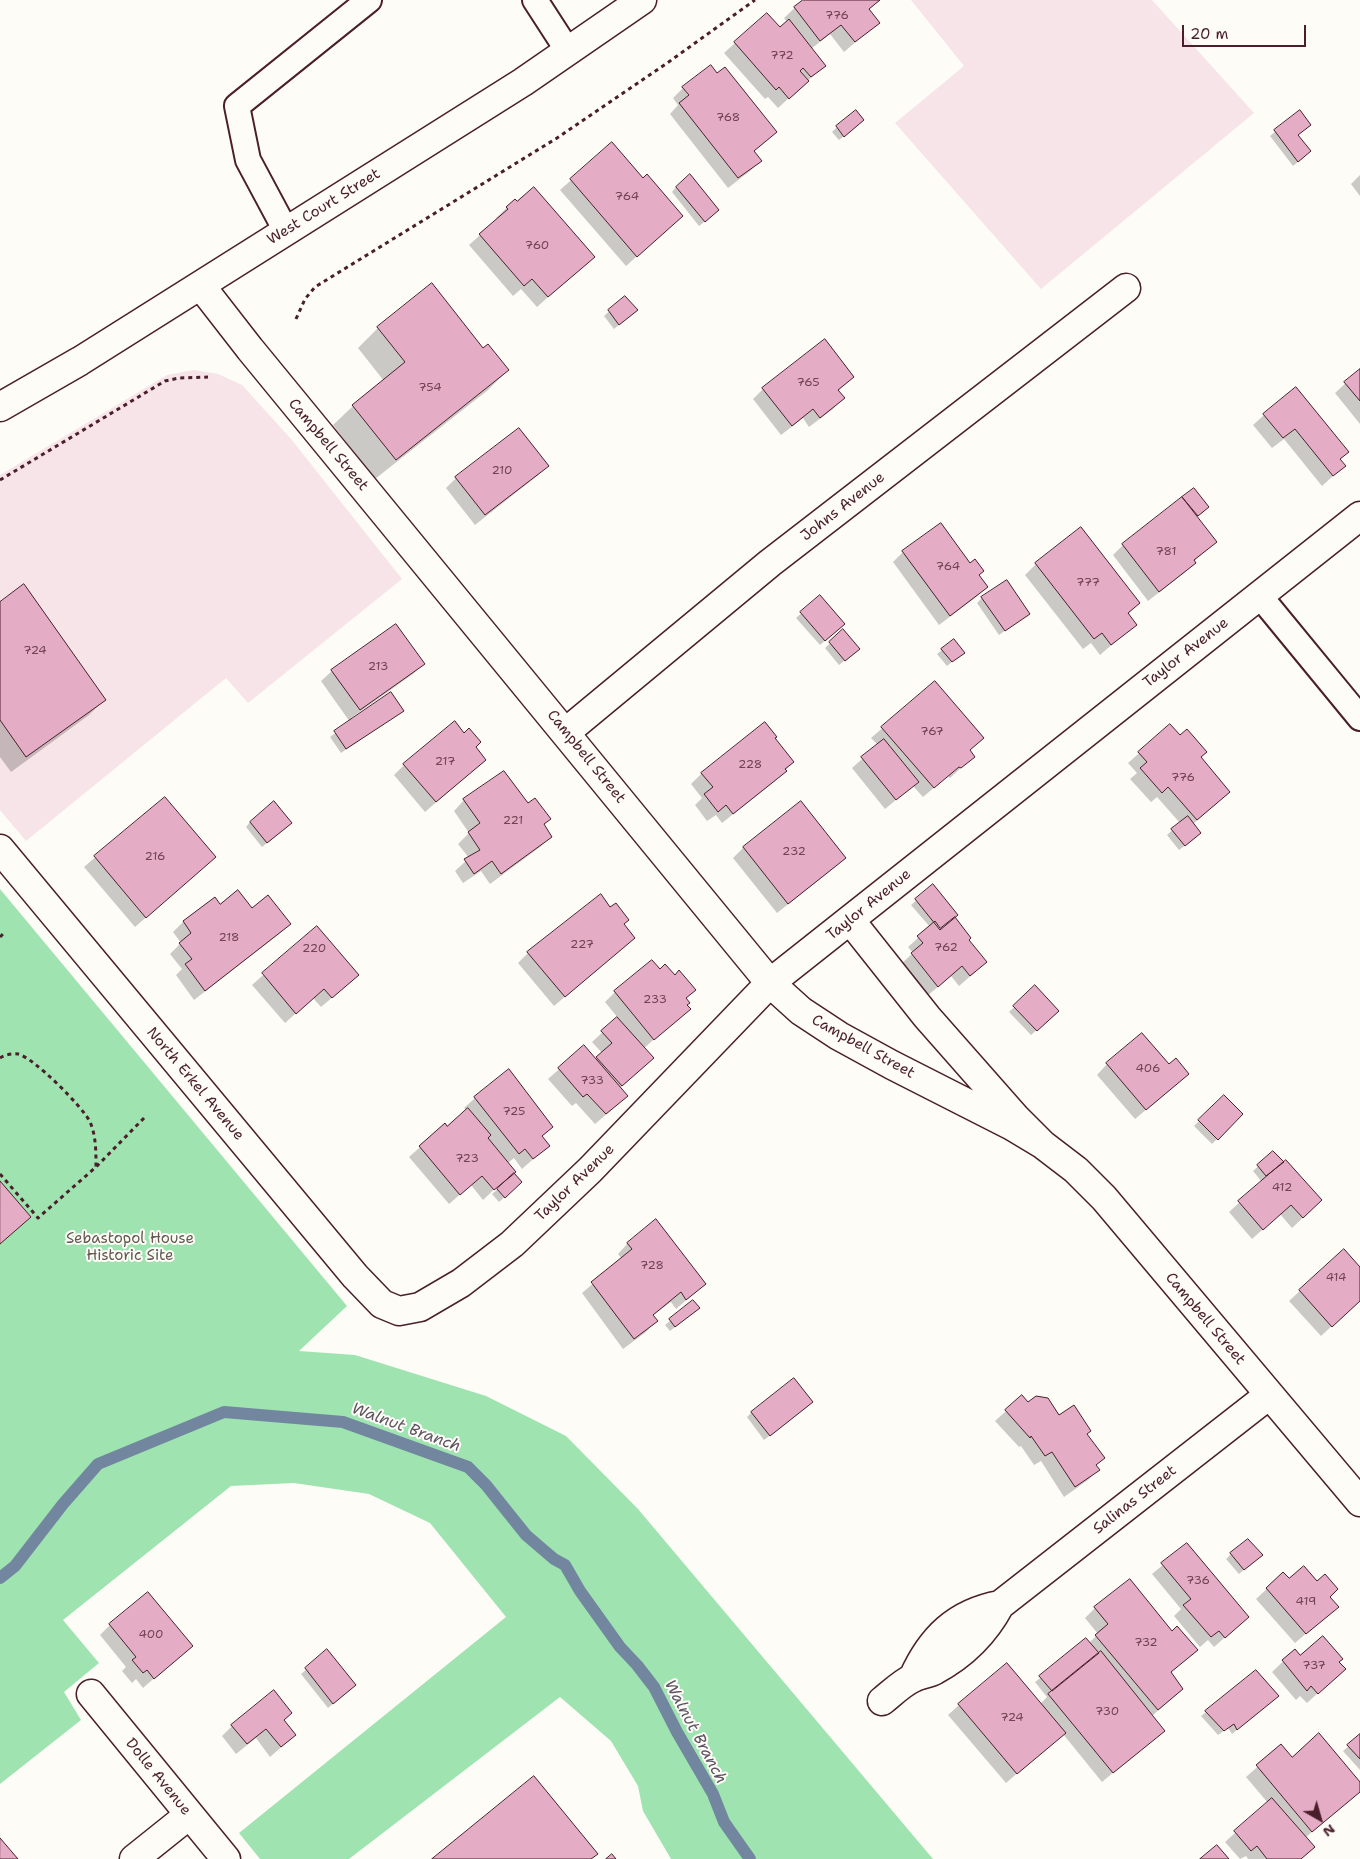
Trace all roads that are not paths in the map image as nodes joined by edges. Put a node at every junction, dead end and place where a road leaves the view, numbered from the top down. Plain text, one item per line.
1 (369, 0) edge
2 (535, 0) edge
3 (642, 0) edge
4 (568, 51) junction
5 (286, 231) junction
6 (201, 286) junction
7 (1126, 288) dead end
8 (0, 407) edge
9 (1360, 516) edge
10 (1259, 595) junction
11 (1360, 718) edge
12 (566, 732) junction
13 (0, 849) edge
14 (850, 920) junction
15 (770, 983) junction
16 (1042, 1144) junction
17 (399, 1310) joint
18 (1269, 1395) junction
19 (1360, 1502) edge
20 (91, 1694) dead end
21 (882, 1701) dead end
22 (189, 1816) junction
23 (134, 1859) edge
24 (226, 1859) edge

1 - 5 lane
2 - 4 lane
3 - 4 street, West Court Street
4 - 5 street, West Court Street
5 - 6 street, West Court Street
6 - 8 street, West Court Street
6 - 12 street, Campbell Street
7 - 12 street, Johns Avenue
9 - 10 street, Taylor Avenue
10 - 11 lane
10 - 14 street, Taylor Avenue
12 - 15 street, Campbell Street
13 - 17 street, North Erkel Avenue
14 - 15 street, Taylor Avenue
14 - 16 street, Campbell Street
15 - 16 street, Campbell Street
15 - 17 street, Taylor Avenue
16 - 18 street, Campbell Street
18 - 19 street, Campbell Street
18 - 21 street, Salinas Street
20 - 22 street, Dolle Avenue
22 - 23 street
22 - 24 street, Dolle Avenue

